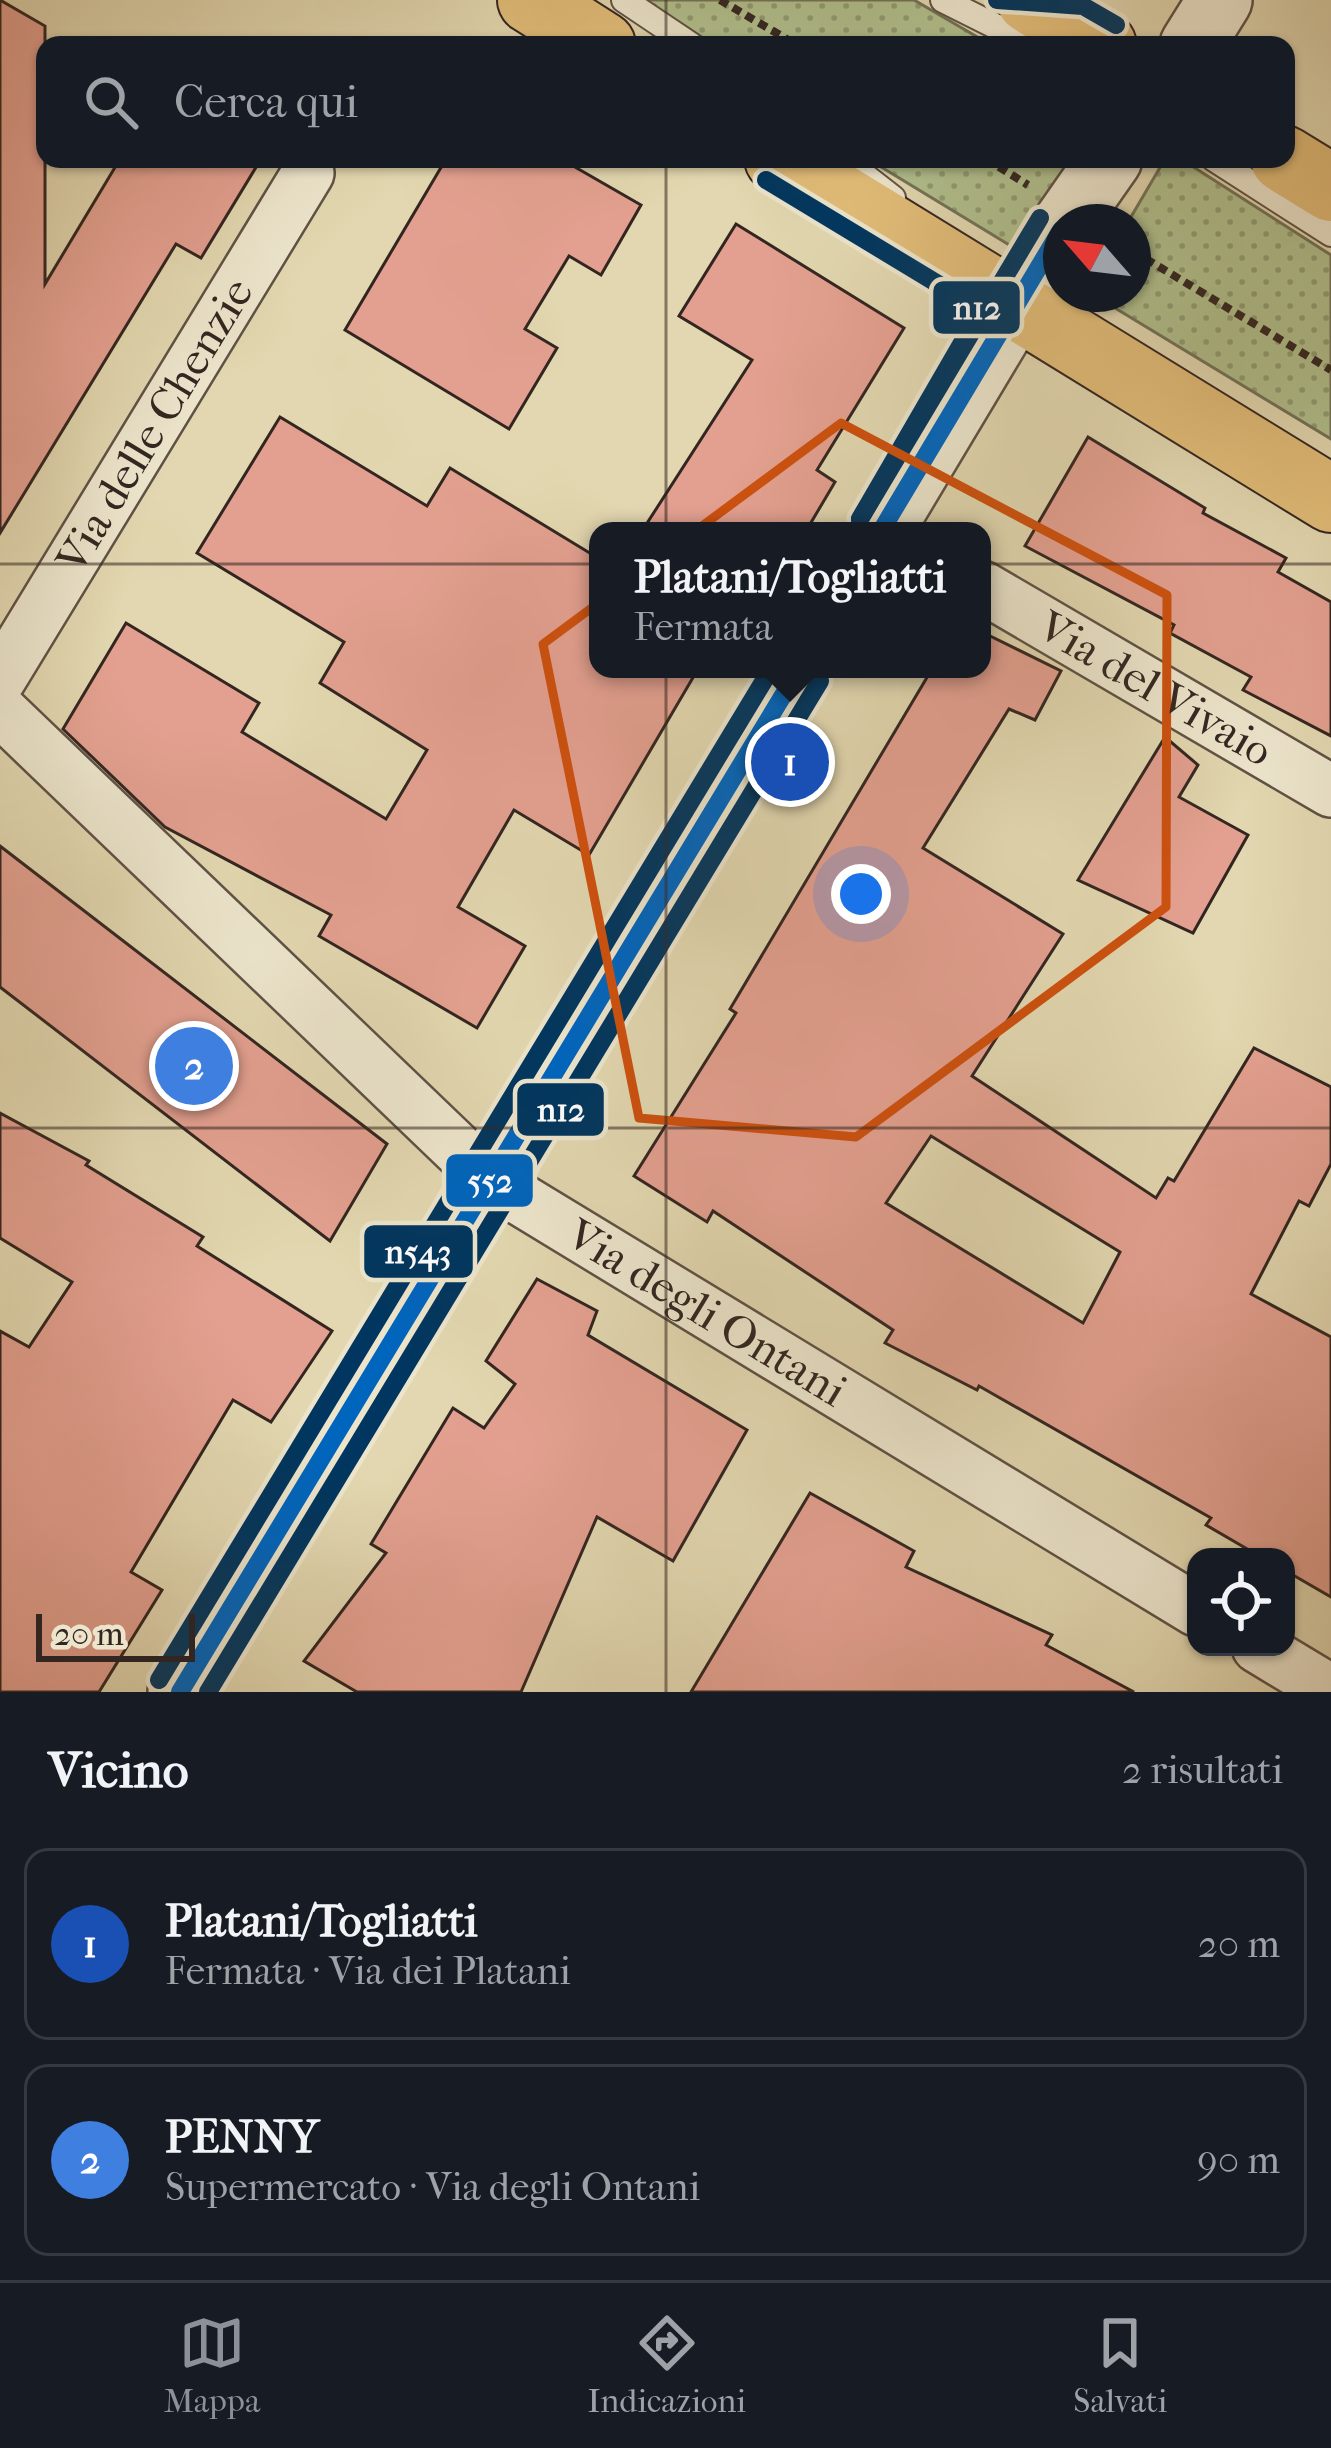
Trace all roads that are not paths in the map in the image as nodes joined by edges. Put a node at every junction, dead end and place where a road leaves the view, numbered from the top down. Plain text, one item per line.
1 (531, 0) edge
2 (624, 0) edge
3 (943, 0) edge
4 (1220, 0) edge
5 (1070, 25) edge
6 (588, 36) edge
7 (678, 36) edge
8 (1198, 36) edge
9 (1295, 166) edge
10 (793, 168) edge
11 (857, 168) edge
12 (1101, 168) edge
13 (1228, 168) edge
14 (308, 173) dead end
15 (1331, 188) edge
16 (1066, 204) edge
17 (1043, 229) edge
18 (1331, 234) edge
19 (991, 288) junction
20 (1331, 499) edge
21 (887, 522) edge
22 (991, 592) edge
23 (794, 678) edge
24 (0, 679) edge
25 (0, 710) edge
26 (1331, 791) edge
27 (492, 1182) junction
28 (1187, 1605) edge
29 (1273, 1656) edge
30 (1331, 1691) edge
31 (180, 1692) edge

1 - 6 main road
2 - 7 lane
3 - 5 lane
4 - 8 street
9 - 15 main road
10 - 19 main road
11 - 19 lane
12 - 16 street
13 - 18 lane
14 - 24 street, Via delle Chenzie
17 - 19 street
19 - 20 main road
19 - 21 street
22 - 26 street, Via del Vivaio
23 - 27 street
25 - 27 street, Via degli Ontani
27 - 28 street, Via degli Ontani
27 - 31 street
29 - 30 street

